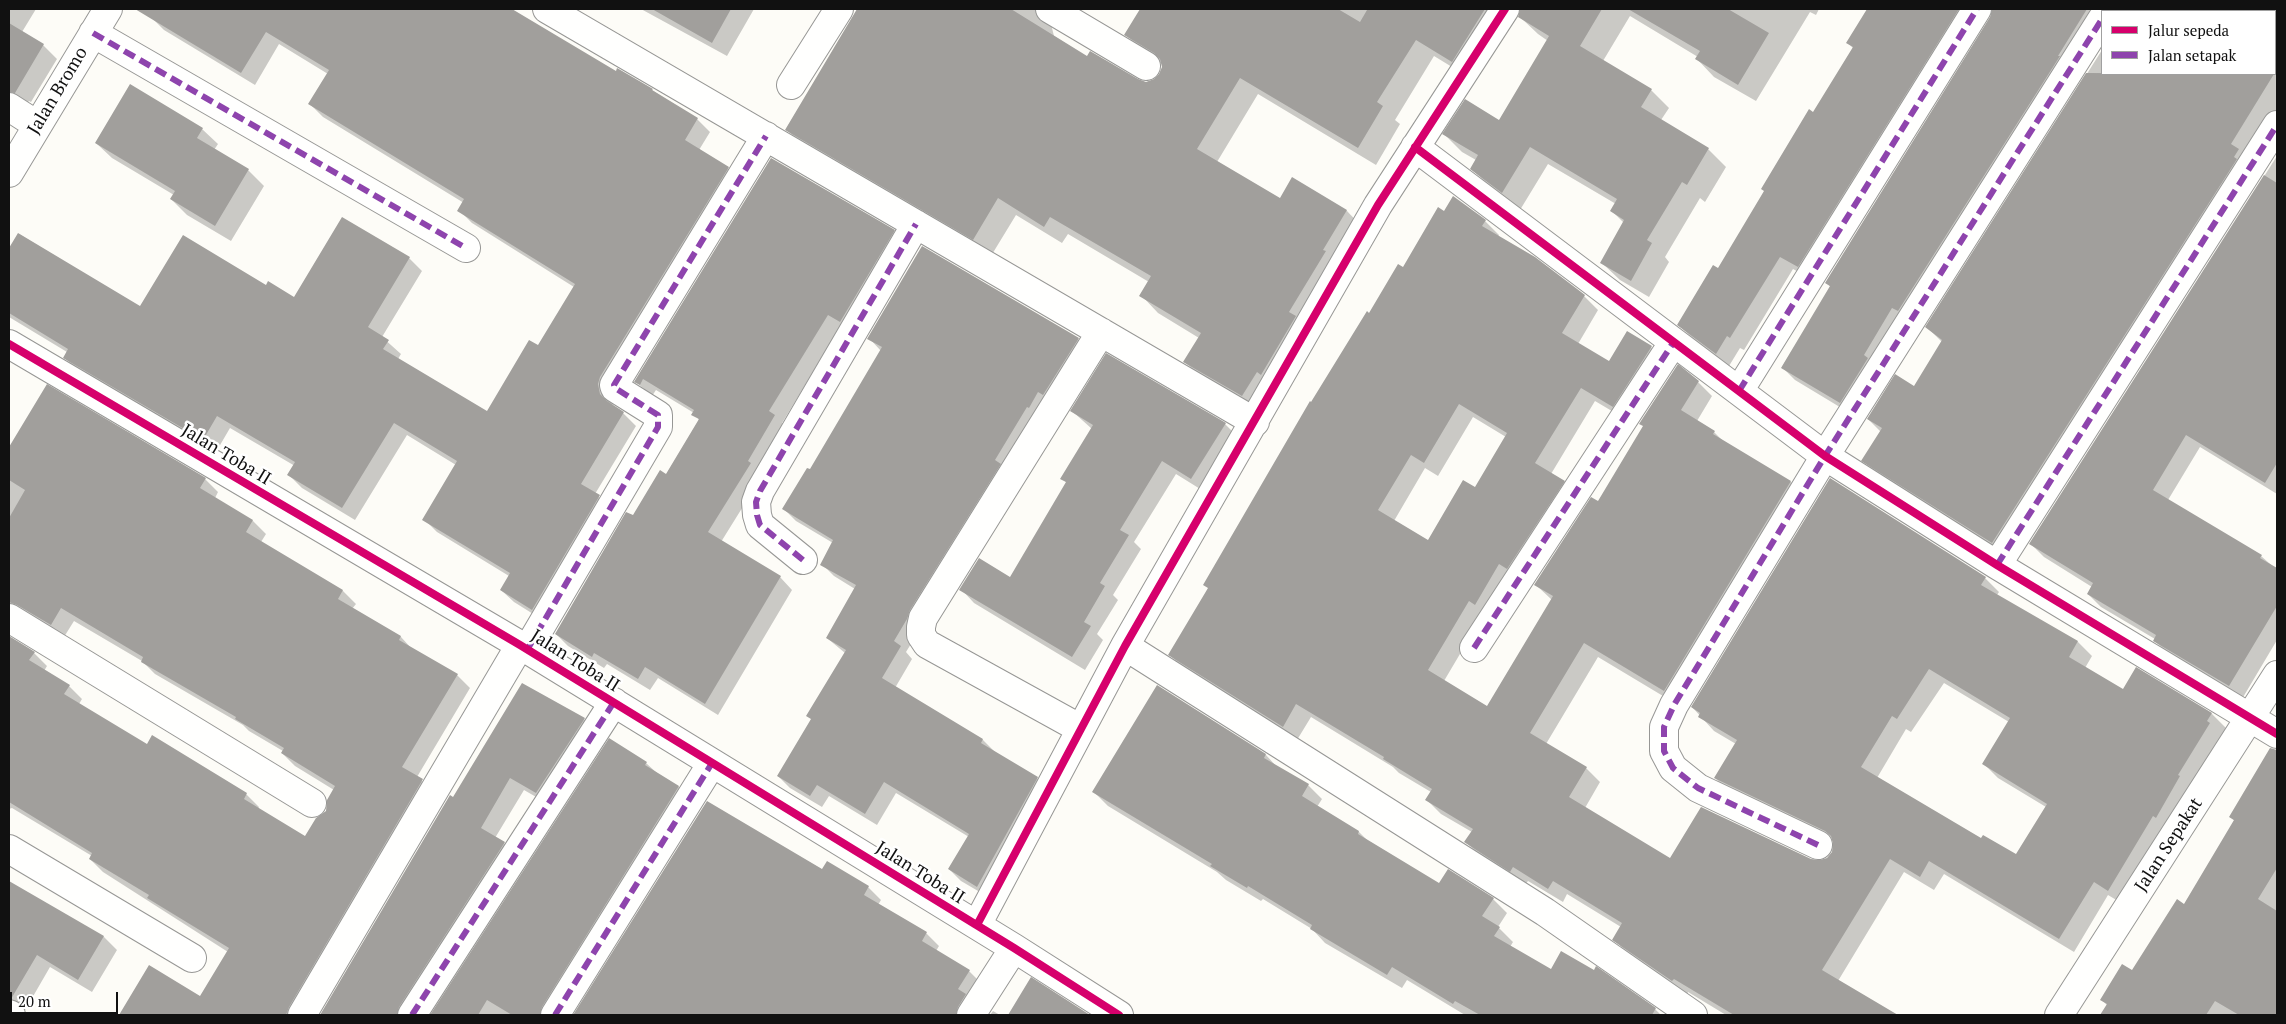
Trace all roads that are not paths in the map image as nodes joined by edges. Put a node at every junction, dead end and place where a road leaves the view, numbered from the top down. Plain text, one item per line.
1 (108, 9) edge
2 (546, 9) edge
3 (839, 9) edge
4 (1050, 9) edge
5 (1505, 9) edge
6 (1977, 9) edge
7 (2101, 21) edge
8 (93, 33) junction
9 (1146, 66) dead end
10 (791, 85) dead end
11 (9, 107) edge
12 (2277, 125) edge
13 (37, 126) junction
14 (766, 136) junction
15 (1415, 147) junction
16 (9, 174) edge
17 (916, 224) junction
18 (466, 248) dead end
19 (1101, 332) junction
20 (1673, 343) junction
21 (9, 344) edge
22 (1739, 391) junction
23 (1256, 422) junction
24 (1825, 456) junction
25 (803, 560) dead end
26 (1997, 565) junction
27 (9, 618) edge
28 (1125, 646) junction
29 (524, 648) junction
30 (1474, 648) dead end
31 (2277, 675) edge
32 (614, 702) junction
33 (2251, 718) junction
34 (1082, 729) junction
35 (2277, 734) edge
36 (712, 762) junction
37 (312, 803) dead end
38 (1818, 845) dead end
39 (9, 849) edge
40 (977, 925) junction
41 (1014, 948) junction
42 (192, 958) dead end
43 (302, 1015) edge
44 (412, 1015) edge
45 (555, 1015) edge
46 (971, 1015) edge
47 (1118, 1015) edge
48 (1693, 1015) edge
49 (2059, 1015) edge

1 - 8 street, Jalan Bromo
2 - 14 street
3 - 10 street
4 - 9 street
5 - 15 street
6 - 22 street
7 - 24 street
8 - 13 street, Jalan Bromo
8 - 18 street
11 - 13 street
12 - 26 street
13 - 16 street, Jalan Bromo
14 - 17 street
14 - 29 street
15 - 20 street
15 - 23 street
17 - 19 street
17 - 25 street
19 - 23 street
19 - 34 street
20 - 22 street
20 - 30 street
21 - 29 street, Jalan Toba II
22 - 24 street
23 - 28 street
24 - 26 street
24 - 38 street
26 - 33 street
27 - 37 street
28 - 34 street
28 - 48 street
29 - 32 street, Jalan Toba II
29 - 43 street
31 - 33 street, Jalan Sepakat
32 - 36 street, Jalan Toba II
32 - 44 street
33 - 35 street
33 - 49 street, Jalan Sepakat
34 - 40 street
36 - 40 street, Jalan Toba II
36 - 45 street
39 - 42 street
40 - 41 street, Jalan Toba II
41 - 46 street
41 - 47 street, Jalan Toba II

